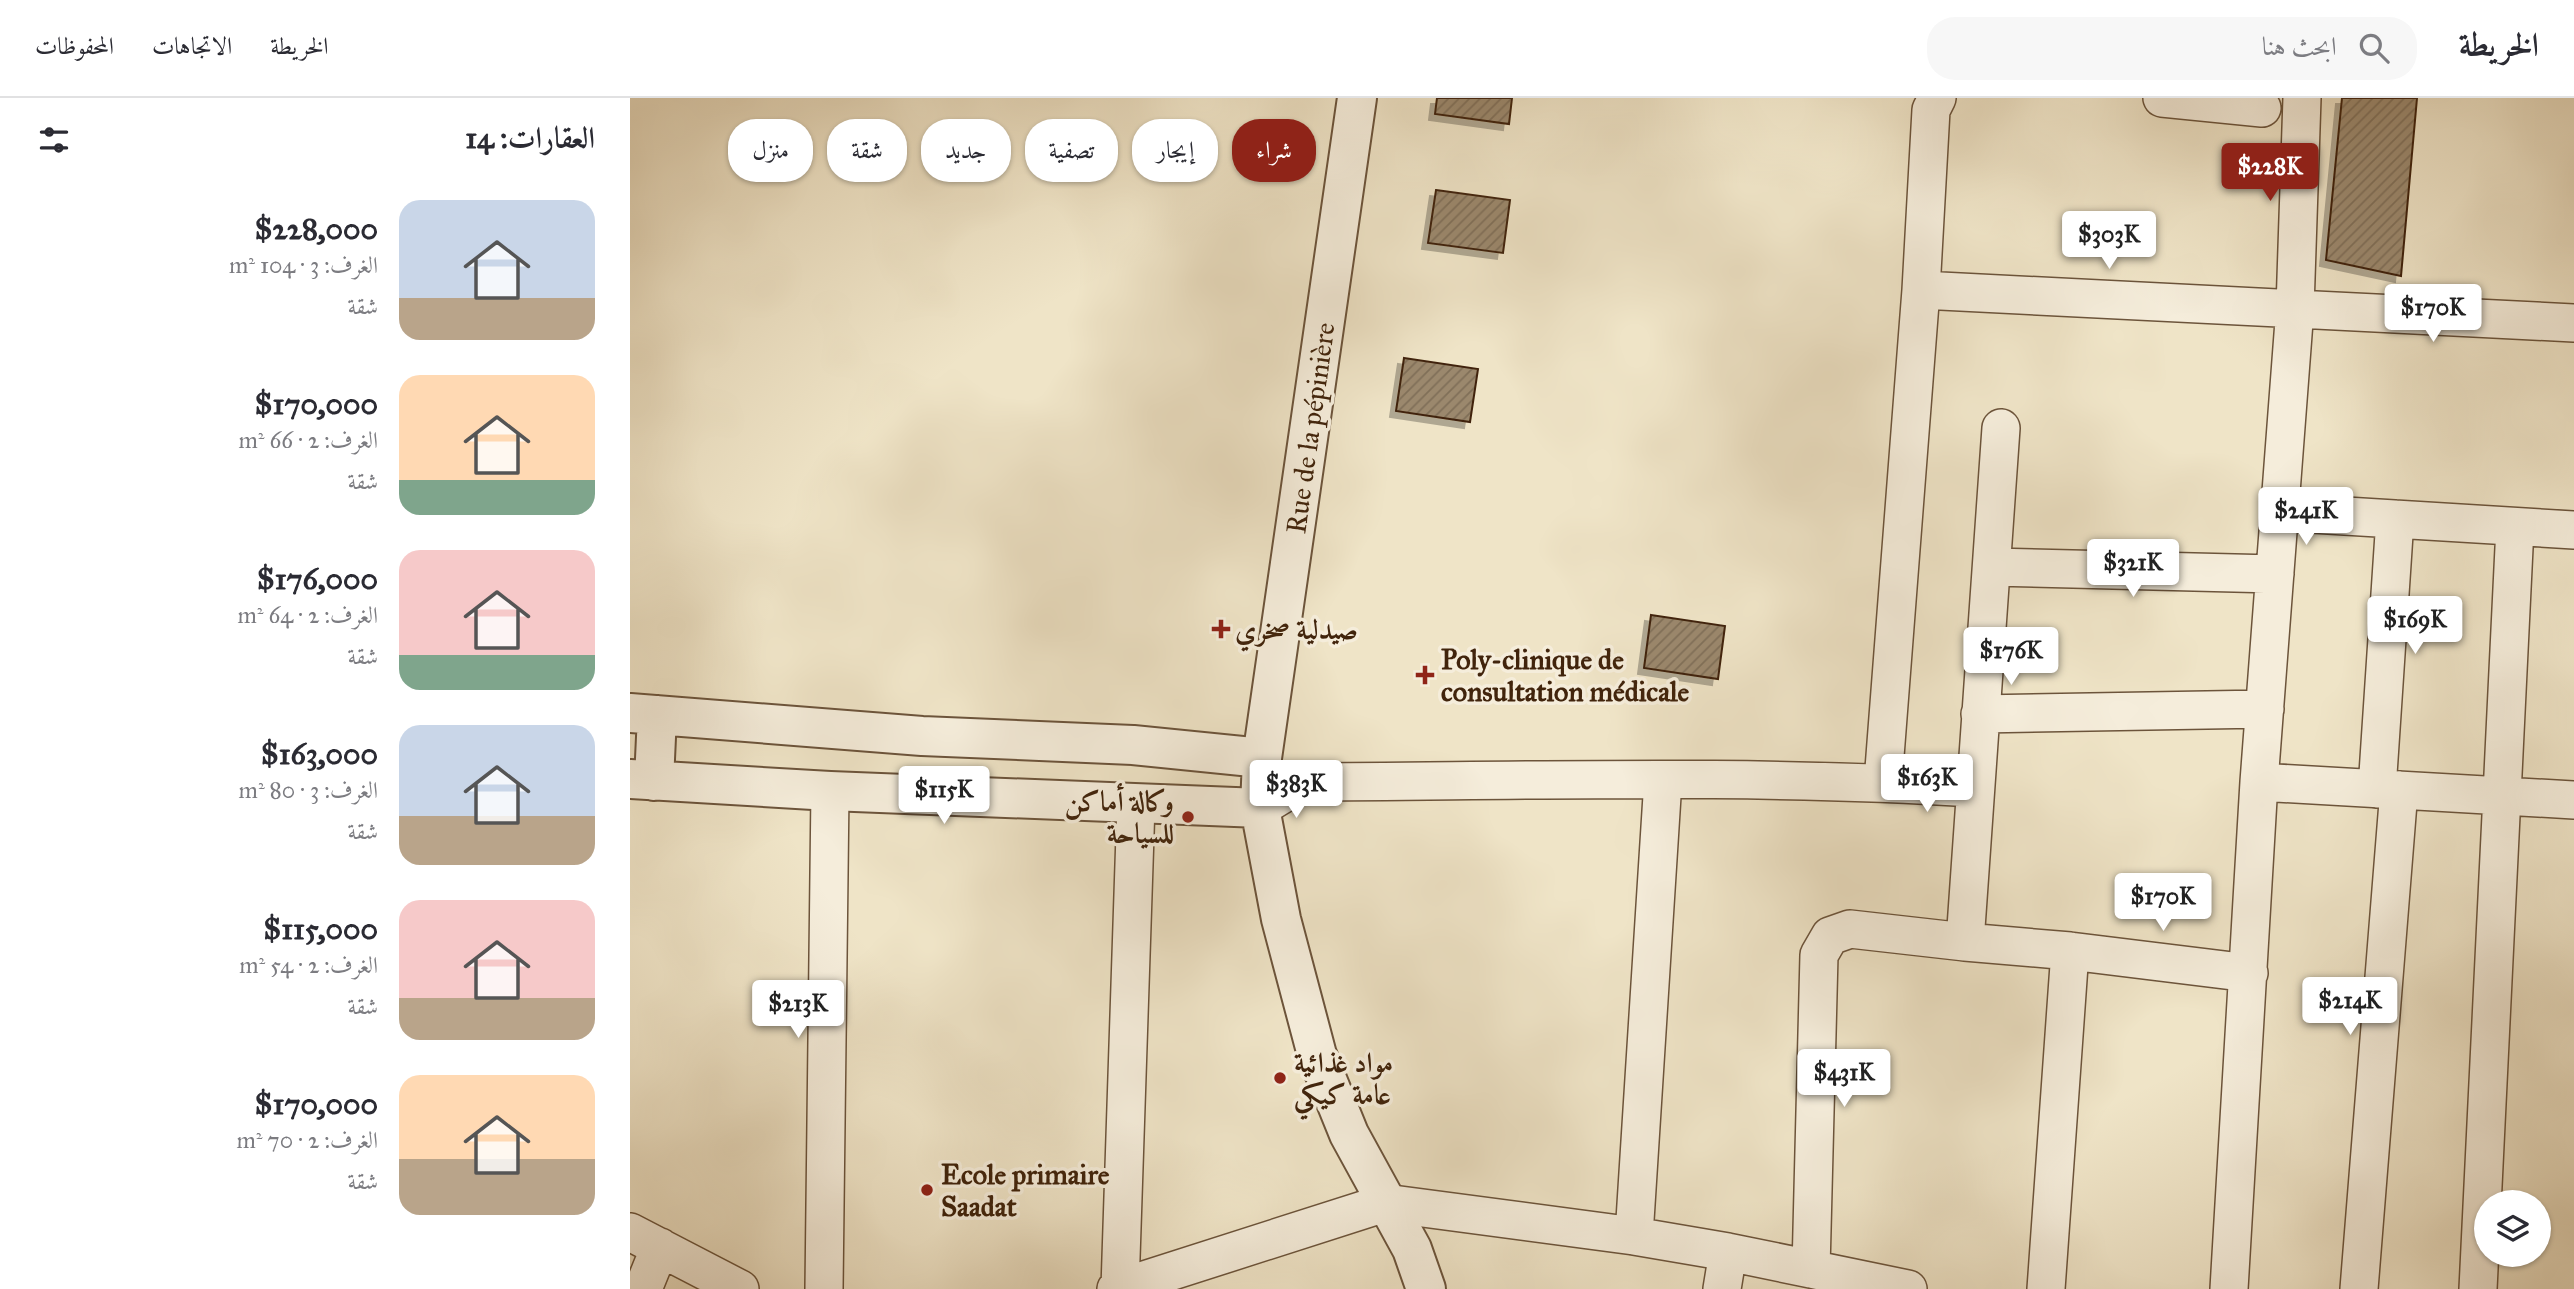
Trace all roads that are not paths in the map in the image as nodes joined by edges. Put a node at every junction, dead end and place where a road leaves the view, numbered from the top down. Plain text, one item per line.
1 (1357, 98) edge
2 (1937, 98) edge
3 (2162, 98) edge
4 (2302, 98) edge
5 (2262, 108) dead end
6 (1921, 290) junction
7 (2295, 309) junction
8 (2574, 323) edge
9 (2001, 428) dead end
10 (2280, 512) junction
11 (2395, 519) junction
12 (2515, 527) junction
13 (2574, 530) edge
14 (1992, 567) junction
15 (2275, 574) junction
16 (2265, 709) junction
17 (644, 714) edge
18 (1980, 714) junction
19 (1262, 758) junction
20 (642, 780) edge
21 (1663, 780) junction
22 (1303, 782) junction
23 (1883, 782) junction
24 (2259, 782) junction
25 (1974, 788) junction
26 (2388, 790) junction
27 (830, 791) junction
28 (2500, 796) junction
29 (2574, 800) edge
30 (1136, 804) junction
31 (1260, 808) junction
32 (1965, 942) junction
33 (2070, 951) junction
34 (2249, 973) junction
35 (1385, 1203) junction
36 (1634, 1236) junction
37 (645, 1239) edge
38 (1728, 1252) junction
39 (1811, 1269) junction
40 (1118, 1288) edge
41 (643, 1289) edge
42 (740, 1289) edge
43 (824, 1289) edge
44 (1426, 1289) edge
45 (1722, 1289) edge
46 (1908, 1289) edge
47 (2046, 1289) edge
48 (2229, 1289) edge
49 (2359, 1289) edge
50 (2478, 1289) edge

1 - 19 street, Rue de la pépinière
2 - 6 street
3 - 5 street
4 - 7 street
6 - 7 street
6 - 23 street
7 - 8 street
7 - 10 street
9 - 14 street
10 - 11 street
10 - 15 street
11 - 12 street
11 - 26 street
12 - 13 street
12 - 28 street
14 - 15 street
14 - 18 street
15 - 16 street
16 - 18 street
16 - 24 street
17 - 19 street
17 - 20 street
18 - 25 street
19 - 22 street
19 - 31 street, Rue de la pépinière
20 - 27 street
21 - 22 street
21 - 23 street
21 - 36 street
22 - 31 street
23 - 25 street
24 - 26 street
24 - 34 street
25 - 32 street
26 - 28 street
26 - 49 street
27 - 30 street
27 - 43 street
28 - 29 street
28 - 50 street
30 - 31 street
30 - 40 street
31 - 35 street, Rue de la pépinière
32 - 33 street
32 - 39 street
33 - 34 street
33 - 47 street
34 - 48 street
35 - 36 street
35 - 40 street
35 - 44 street, Rue de la pépinière
36 - 38 street
37 - 41 street
37 - 42 street
38 - 39 street
38 - 45 street
39 - 46 street

